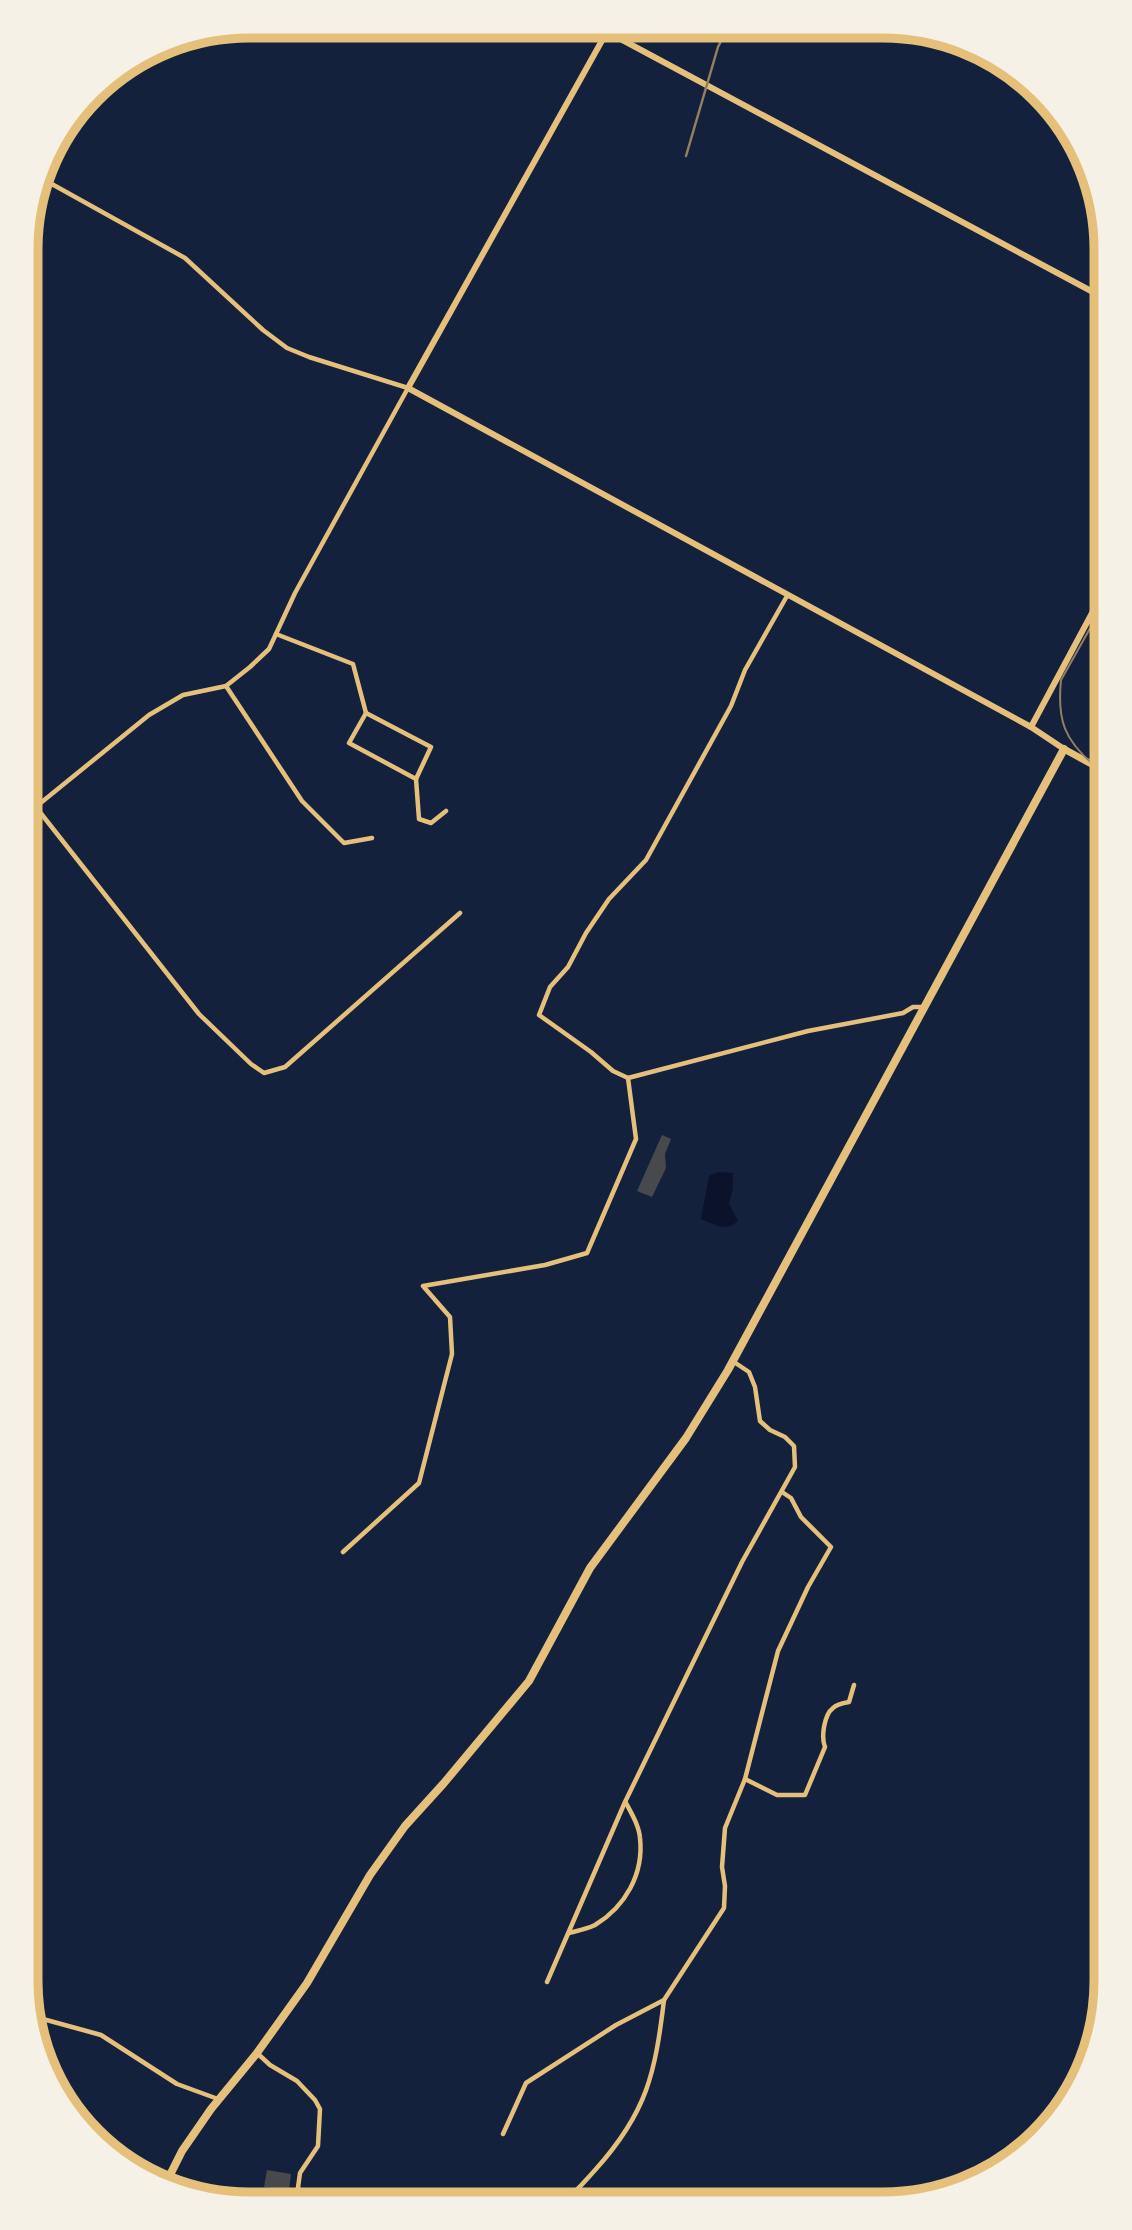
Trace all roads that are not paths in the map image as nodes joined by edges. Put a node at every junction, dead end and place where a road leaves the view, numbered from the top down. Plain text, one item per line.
1 (600, 38) edge
2 (621, 38) edge
3 (50, 183) edge
4 (1094, 293) edge
5 (408, 388) junction
6 (787, 596) junction
7 (1094, 610) edge
8 (276, 634) junction
9 (226, 686) junction
10 (366, 713) junction
11 (1031, 727) junction
12 (1064, 749) junction
13 (1094, 766) edge
14 (416, 779) junction
15 (38, 804) edge
16 (38, 810) edge
17 (446, 811) dead end
18 (372, 838) dead end
19 (460, 913) dead end
20 (924, 1007) junction
21 (628, 1078) junction
22 (733, 1362) junction
23 (782, 1492) junction
24 (343, 1552) dead end
25 (854, 1685) dead end
26 (745, 1779) junction
27 (625, 1802) junction
28 (569, 1933) junction
29 (547, 1982) dead end
30 (664, 2000) junction
31 (43, 2019) edge
32 (257, 2053) junction
33 (219, 2099) junction
34 (503, 2134) dead end
35 (170, 2175) edge
36 (299, 2188) junction
37 (298, 2192) edge
38 (303, 2192) edge
39 (575, 2192) edge

1 - 5 street
2 - 4 street
3 - 5 street
5 - 6 street
5 - 8 street
6 - 11 street
6 - 21 street
7 - 11 street
8 - 9 street
8 - 10 street
9 - 15 street
9 - 18 street
10 - 14 street
10 - 14 street
11 - 12 street
12 - 13 main road
12 - 20 main road
14 - 17 street
16 - 19 street
20 - 21 street
20 - 22 main road
21 - 24 street
22 - 23 street
22 - 32 main road
23 - 26 street
23 - 27 street
25 - 26 street
26 - 30 street
27 - 28 street
27 - 28 street
28 - 29 street
30 - 34 street
30 - 39 street
31 - 33 street
32 - 33 main road
32 - 36 street
33 - 35 main road
36 - 37 street
36 - 38 street

